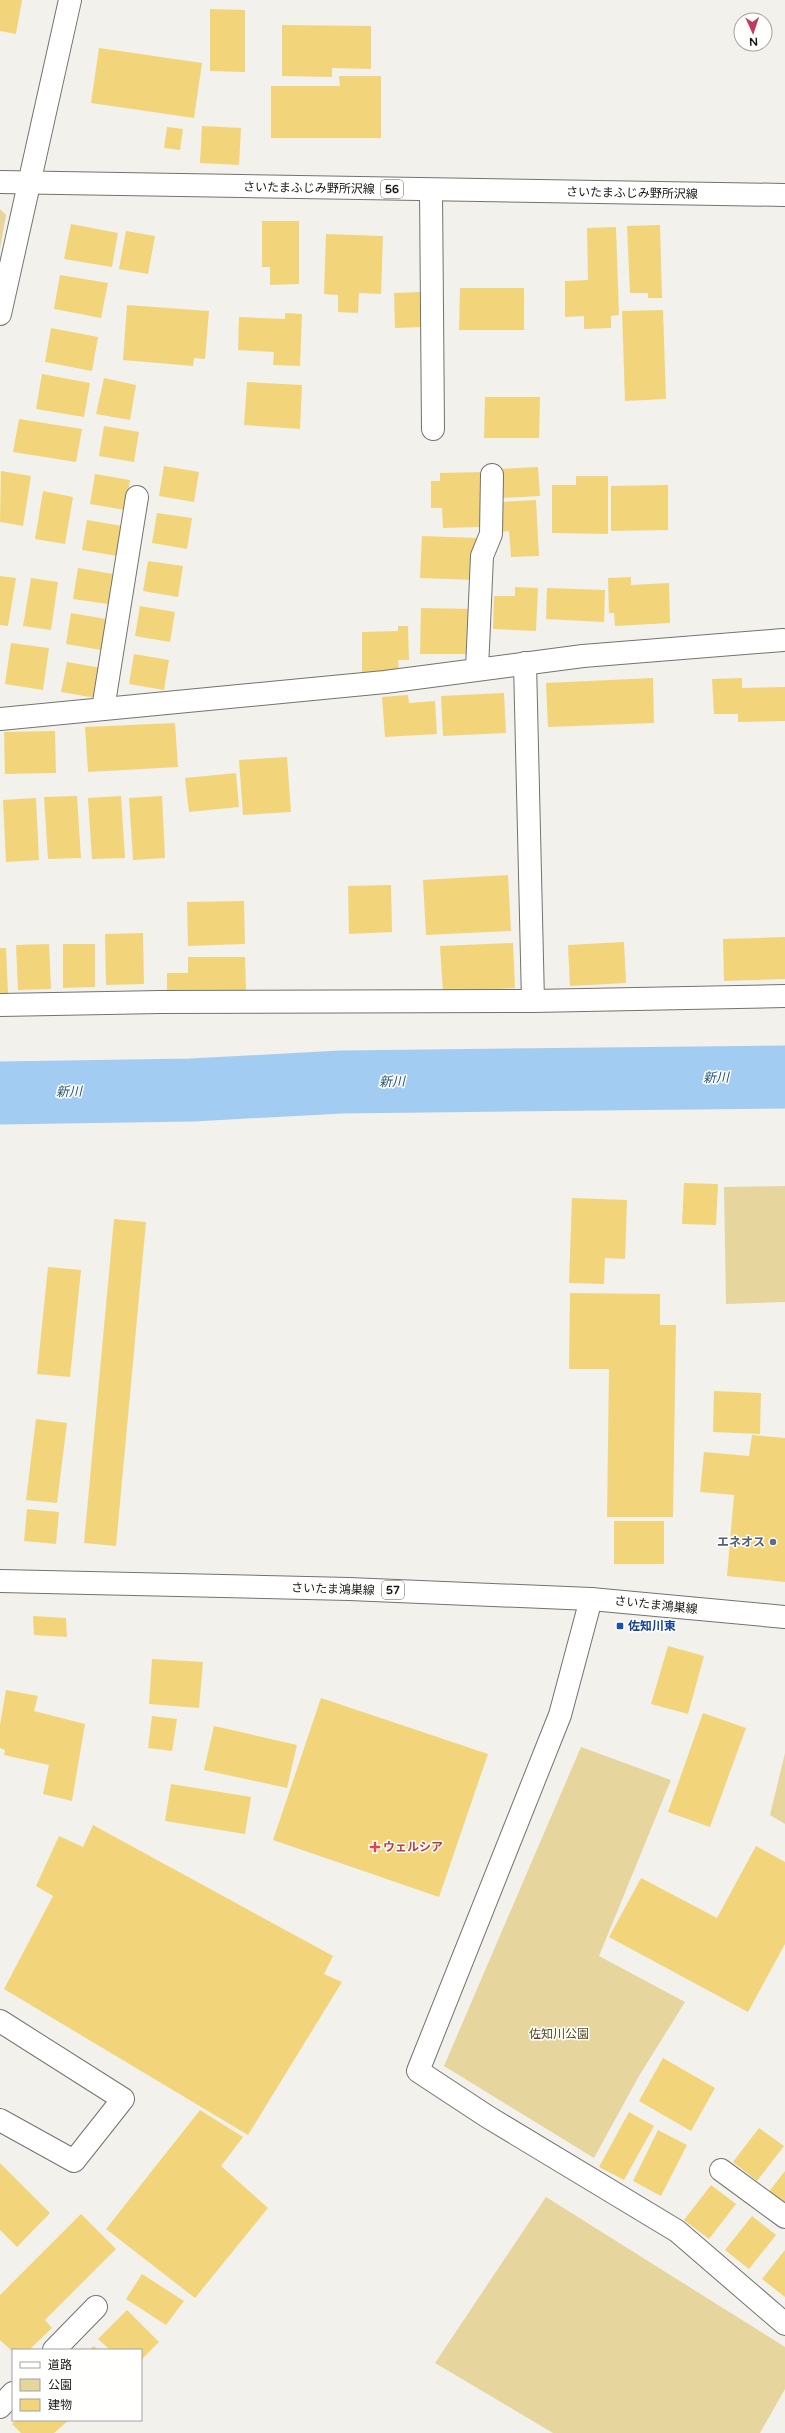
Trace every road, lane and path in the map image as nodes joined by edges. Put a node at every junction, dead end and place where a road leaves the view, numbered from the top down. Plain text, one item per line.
1 (70, 0) edge
2 (0, 182) edge
3 (29, 182) junction
4 (431, 190) junction
5 (785, 196) edge
6 (0, 314) edge
7 (433, 429) dead end
8 (492, 475) dead end
9 (137, 497) dead end
10 (782, 640) dead end
11 (525, 663) junction
12 (477, 669) junction
13 (103, 710) junction
14 (0, 719) edge
15 (785, 996) edge
16 (533, 1002) junction
17 (0, 1005) edge
18 (0, 1581) edge
19 (591, 1599) junction
20 (785, 1618) edge
21 (0, 2021) edge
22 (0, 2120) edge
23 (721, 2170) dead end
24 (785, 2217) edge
25 (96, 2306) dead end
26 (785, 2324) edge
27 (55, 2349) edge
28 (12, 2394) edge
29 (0, 2407) edge

1 - 3 street
2 - 3 street, さいたまふじみ野所沢線 / 56
3 - 4 street, さいたまふじみ野所沢線 / 56
3 - 6 street
4 - 5 street, さいたまふじみ野所沢線 / 56
4 - 7 street
8 - 12 street
9 - 13 street
10 - 11 street
11 - 12 street
11 - 16 street
12 - 13 street
13 - 14 street
15 - 16 street
16 - 17 street
18 - 19 street, さいたま鴻巣線 / 57
19 - 20 street, さいたま鴻巣線 / 57
19 - 26 street
21 - 22 street
23 - 24 street
25 - 27 street
28 - 29 street

